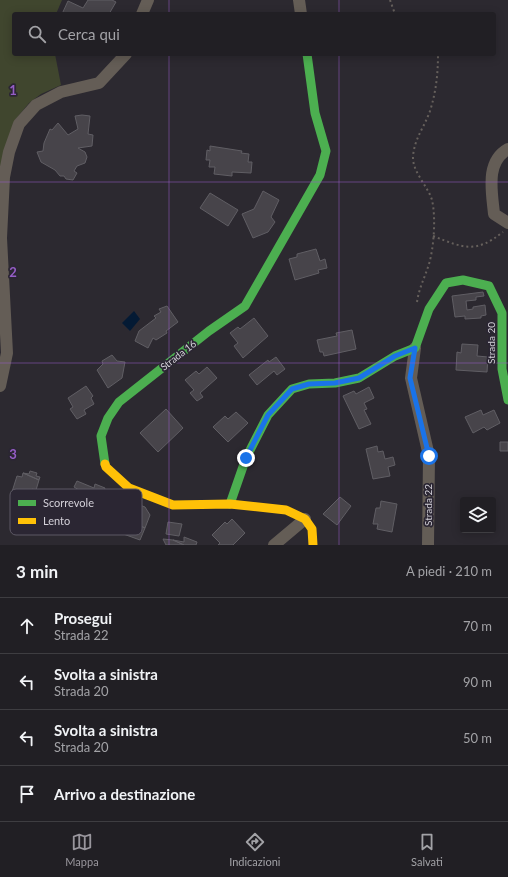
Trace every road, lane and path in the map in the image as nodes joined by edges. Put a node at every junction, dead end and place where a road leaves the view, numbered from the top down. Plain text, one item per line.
1 (148, 0) edge
2 (299, 0) edge
3 (390, 0) edge
4 (143, 12) edge
5 (301, 12) edge
6 (393, 12) edge
7 (124, 56) edge
8 (307, 56) edge
9 (438, 56) edge
10 (508, 149) edge
11 (508, 223) edge
12 (508, 228) edge
13 (433, 236) junction
14 (417, 304) dead end
15 (415, 348) junction
16 (0, 386) edge
17 (508, 400) edge
18 (132, 489) edge
19 (142, 493) edge
20 (230, 504) junction
21 (305, 519) junction
22 (274, 545) edge
23 (313, 545) edge
24 (428, 545) edge

1 - 4 street
2 - 5 street
3 - 6 path
7 - 16 street
8 - 18 street, Strada 16
9 - 13 path
10 - 11 street
12 - 13 path
13 - 14 path
15 - 17 street, Strada 20
15 - 20 street
15 - 24 street, Strada 22
19 - 20 street, Strada 16
20 - 21 street, Strada 16
21 - 22 street
21 - 23 street

